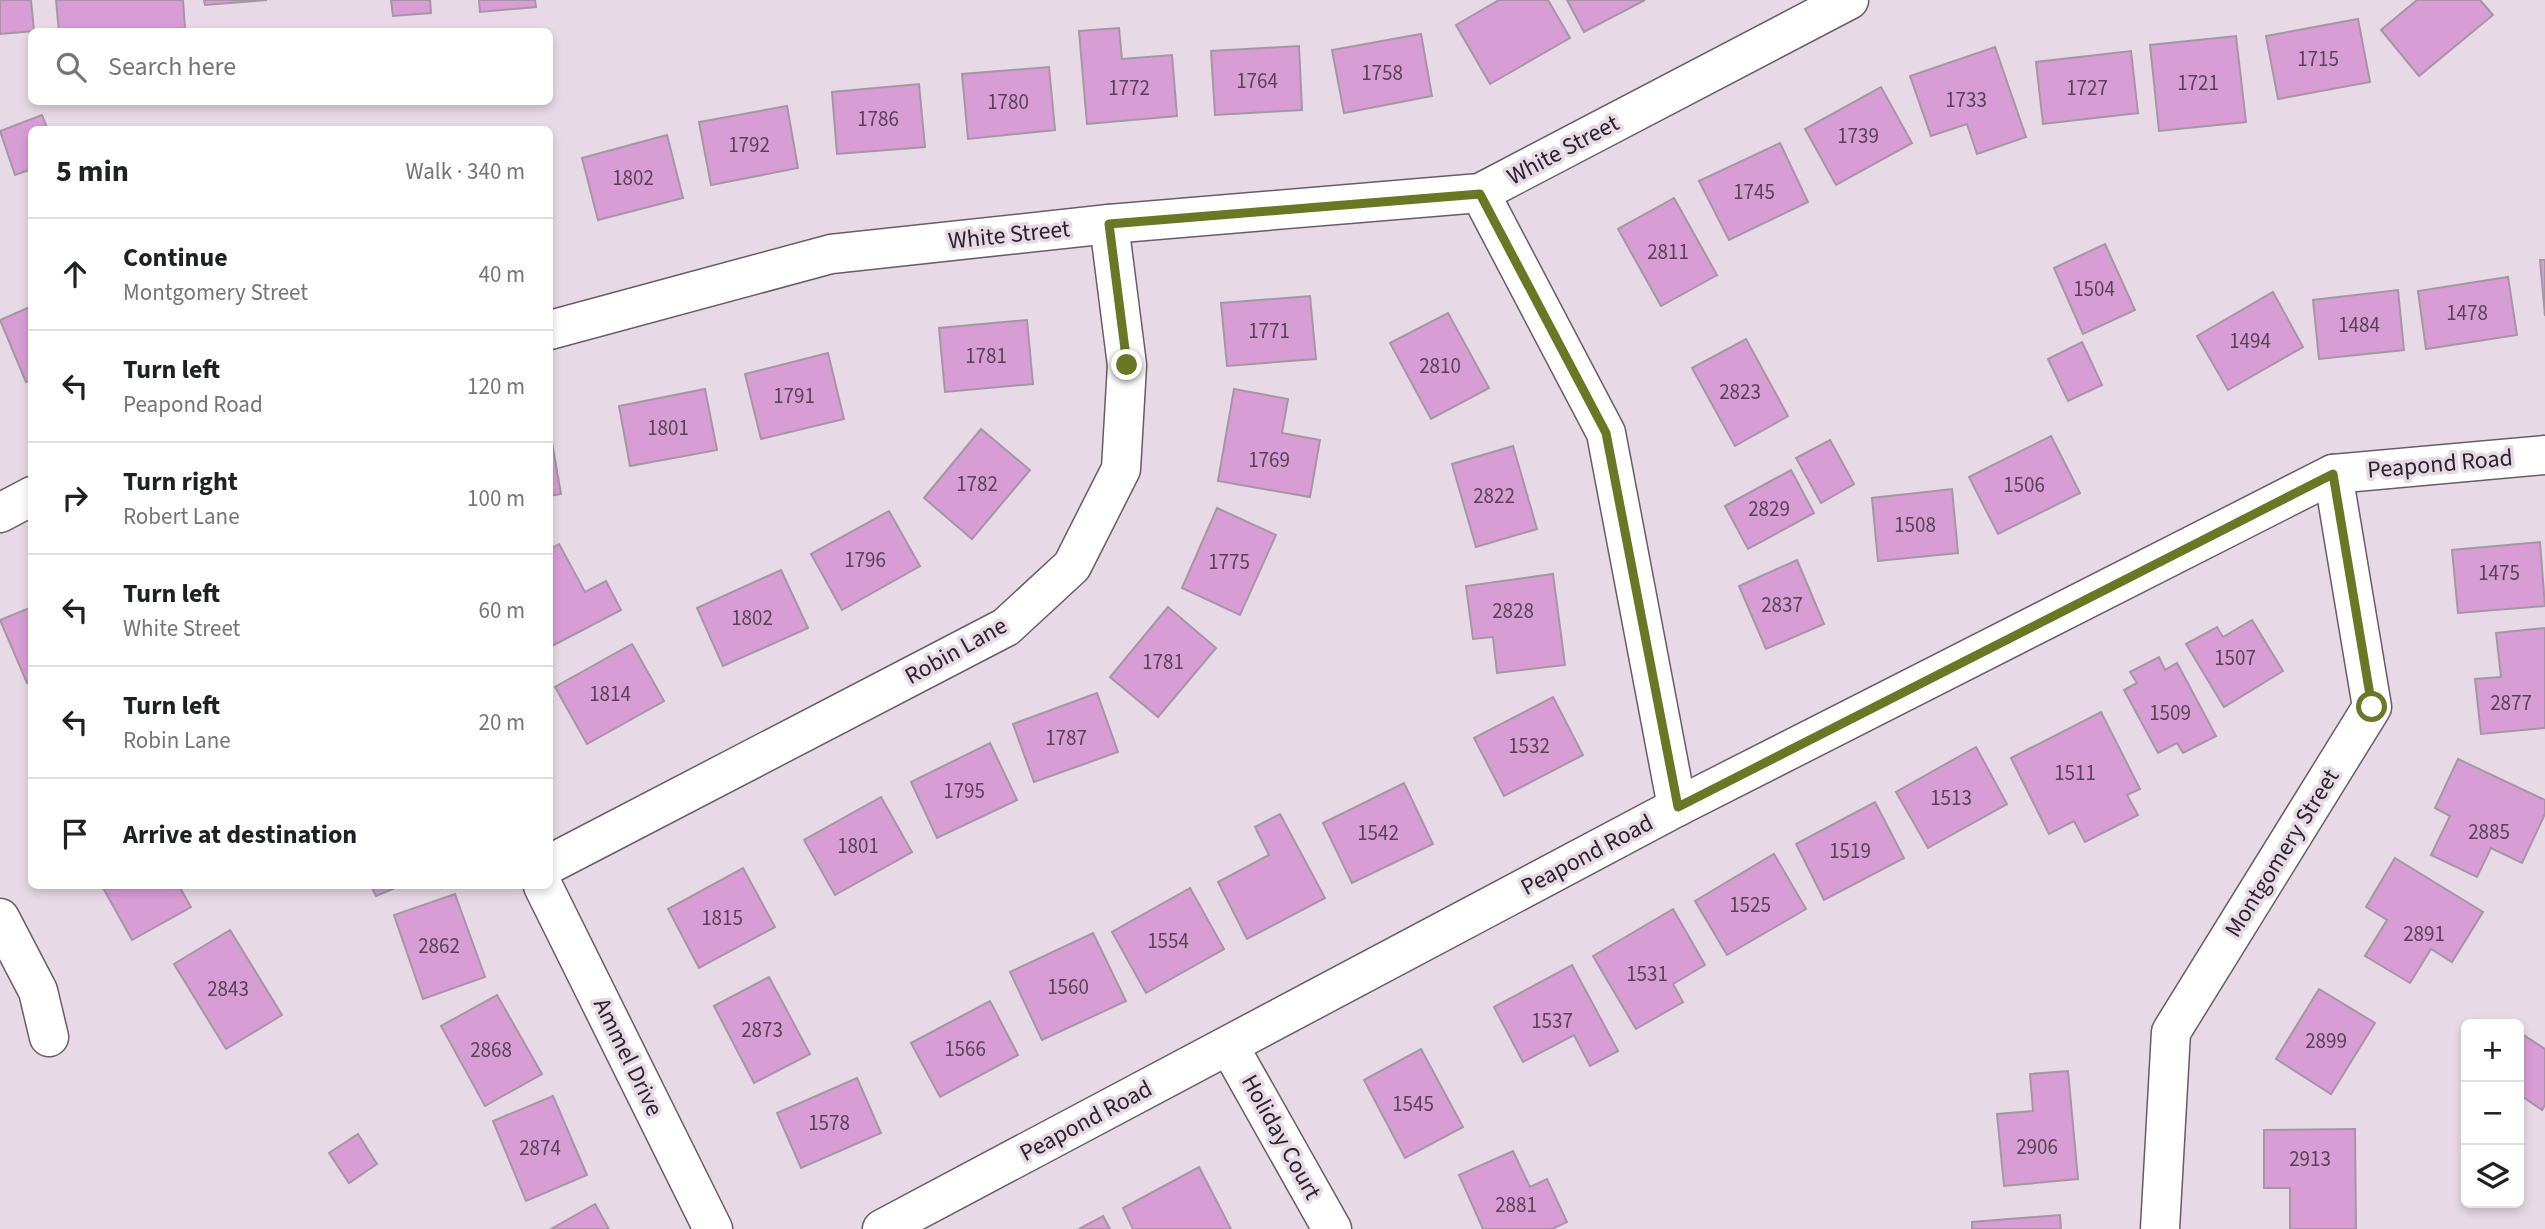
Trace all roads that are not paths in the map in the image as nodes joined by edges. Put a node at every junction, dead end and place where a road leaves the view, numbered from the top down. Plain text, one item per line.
1 (1849, 0) edge
2 (1480, 194) junction
3 (1109, 224) junction
4 (553, 329) edge
5 (2545, 455) edge
6 (2333, 474) junction
7 (28, 498) edge
8 (0, 513) edge
9 (1678, 807) junction
10 (553, 862) edge
11 (544, 889) edge
12 (0, 918) edge
13 (49, 1037) dead end
14 (1229, 1046) junction
15 (713, 1229) edge
16 (882, 1229) edge
17 (1332, 1229) edge
18 (2160, 1229) edge

1 - 2 street, White Street
2 - 3 street, White Street
2 - 9 street
3 - 4 street, White Street
3 - 10 street, Robin Lane
5 - 6 street, Peapond Road
6 - 9 street, Peapond Road
6 - 18 street, Montgomery Street
7 - 8 street
9 - 14 street, Peapond Road
11 - 15 street, Ammel Drive
12 - 13 street
14 - 16 street, Peapond Road
14 - 17 street, Holiday Court

